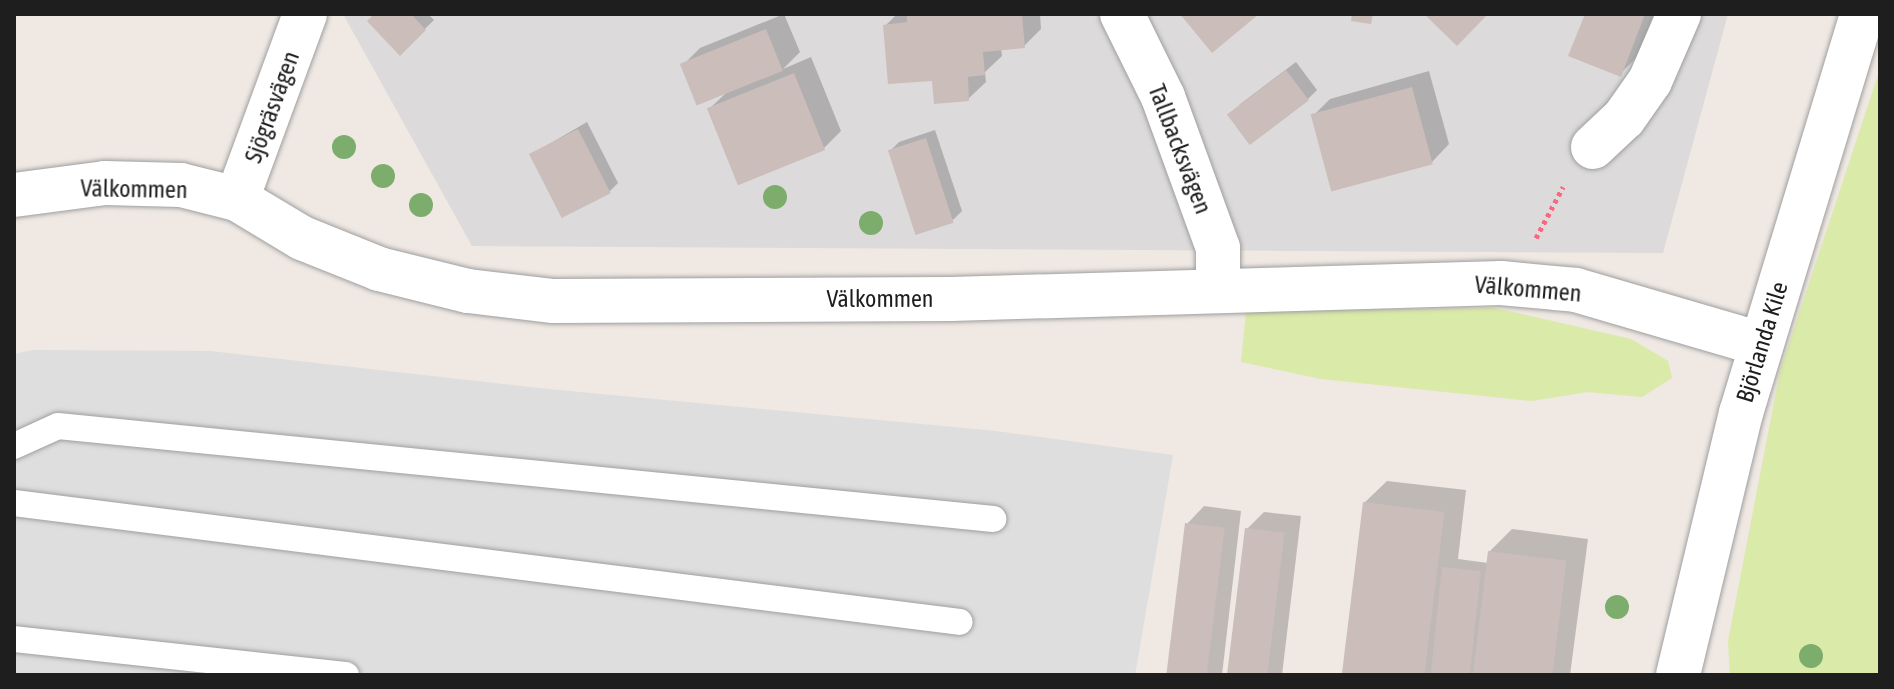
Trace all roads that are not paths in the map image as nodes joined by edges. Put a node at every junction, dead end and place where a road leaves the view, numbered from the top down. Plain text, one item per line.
1 (305, 14) edge
2 (1122, 14) edge
3 (1679, 14) edge
4 (1862, 14) edge
5 (1593, 147) road end
6 (14, 195) edge
7 (237, 199) junction
8 (1218, 288) junction
9 (1761, 344) junction
10 (14, 446) edge
11 (14, 503) edge
12 (993, 519) dead end
13 (960, 622) dead end
14 (14, 639) edge
15 (346, 675) edge
16 (1678, 675) edge

1 - 7 street, Sjögräsvägen
2 - 8 street, Tallbacksvägen
3 - 5 street
4 - 9 street, Björlanda Kile
6 - 7 street, Välkommen
7 - 8 street, Välkommen
8 - 9 street, Välkommen
9 - 16 street, Björlanda Kile
10 - 12 lane
11 - 13 lane
14 - 15 lane

